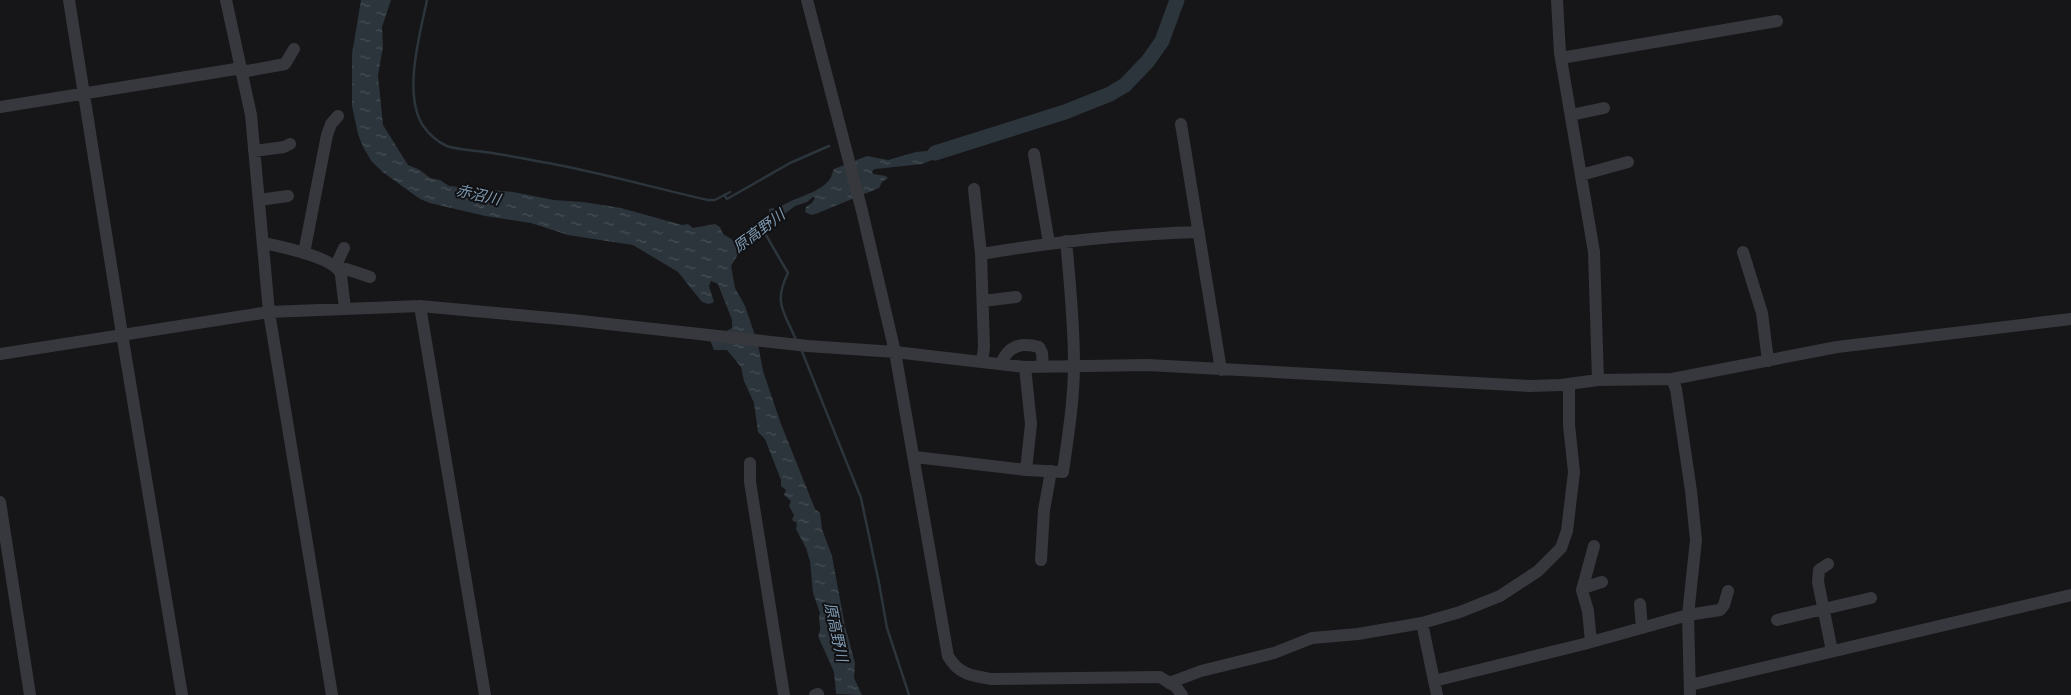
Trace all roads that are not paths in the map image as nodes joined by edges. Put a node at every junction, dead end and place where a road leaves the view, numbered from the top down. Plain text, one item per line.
1 (69, 0) edge
2 (226, 0) edge
3 (807, 0) edge
4 (1557, 0) edge
5 (1777, 21) dead end
6 (294, 49) dead end
7 (1561, 58) junction
8 (242, 70) junction
9 (84, 93) junction
10 (0, 107) edge
11 (1604, 108) dead end
12 (1571, 115) junction
13 (338, 116) dead end
14 (1181, 124) dead end
15 (290, 144) dead end
16 (254, 151) junction
17 (1034, 154) dead end
18 (1628, 162) dead end
19 (1581, 176) junction
20 (974, 189) dead end
21 (288, 196) dead end
22 (259, 200) junction
23 (1199, 232) junction
24 (1066, 241) junction
25 (1050, 243) junction
26 (263, 244) junction
27 (344, 248) dead end
28 (1743, 252) dead end
29 (304, 253) junction
30 (981, 254) junction
31 (338, 267) junction
32 (370, 277) dead end
33 (1016, 296) dead end
34 (983, 301) junction
35 (420, 306) junction
36 (344, 309) junction
37 (269, 312) junction
38 (2071, 319) edge
39 (122, 334) junction
40 (895, 352) junction
41 (0, 354) edge
42 (1768, 361) junction
43 (982, 362) junction
44 (1001, 364) junction
45 (1043, 366) junction
46 (1074, 366) junction
47 (1025, 367) junction
48 (1221, 370) junction
49 (1672, 379) junction
50 (1598, 380) junction
51 (1569, 384) junction
52 (914, 457) junction
53 (750, 463) dead end
54 (1026, 470) junction
55 (1051, 471) junction
56 (0, 502) edge
57 (1594, 546) dead end
58 (1041, 560) dead end
59 (1828, 564) dead end
60 (1602, 582) dead end
61 (1583, 588) junction
62 (1728, 591) dead end
63 (2071, 595) edge
64 (1871, 598) dead end
65 (1640, 604) dead end
66 (1823, 609) junction
67 (1688, 615) junction
68 (1777, 620) dead end
69 (1422, 623) junction
70 (1642, 628) junction
71 (1591, 642) junction
72 (1832, 651) junction
73 (1434, 681) junction
74 (1169, 683) junction
75 (1690, 690) edge
76 (30, 695) edge
77 (182, 695) edge
78 (332, 695) edge
79 (485, 695) edge
80 (784, 695) edge
81 (1182, 695) edge
82 (1437, 695) edge

1 - 9 street
2 - 8 street
3 - 40 street
4 - 7 street
5 - 7 street
6 - 8 street
7 - 12 street
8 - 9 street
8 - 16 street
9 - 10 street
9 - 39 street
11 - 12 street
12 - 19 street
13 - 29 street
14 - 23 street
15 - 16 street
16 - 22 street
17 - 25 street
18 - 19 street
19 - 50 street
20 - 30 street
21 - 22 street
22 - 26 street
23 - 24 street
23 - 48 street
24 - 25 street
24 - 46 street
25 - 30 street
26 - 29 street
26 - 37 street
27 - 31 street
28 - 42 street
29 - 31 street
30 - 34 street
31 - 32 street
31 - 36 street
33 - 34 street
34 - 43 street
35 - 36 street
35 - 40 street
35 - 79 street
36 - 37 street
37 - 39 street
37 - 78 street
38 - 42 street
39 - 41 street
39 - 77 street
40 - 43 street
40 - 52 street
42 - 49 street
43 - 44 street
44 - 45 street
44 - 47 street
45 - 46 street
45 - 47 street
46 - 48 street
46 - 55 street
47 - 54 street
48 - 51 street
49 - 50 street
49 - 67 street
50 - 51 street
51 - 69 street
52 - 54 street
52 - 74 street
53 - 80 street
54 - 55 street
55 - 58 street
56 - 76 street
57 - 61 street
59 - 66 street
60 - 61 street
61 - 71 street
62 - 67 street
63 - 72 street
64 - 66 street
65 - 70 street
66 - 68 street
66 - 72 street
67 - 70 street
67 - 75 street
69 - 73 street
69 - 74 street
70 - 71 street
71 - 73 street
72 - 75 street
73 - 82 street
74 - 81 street

